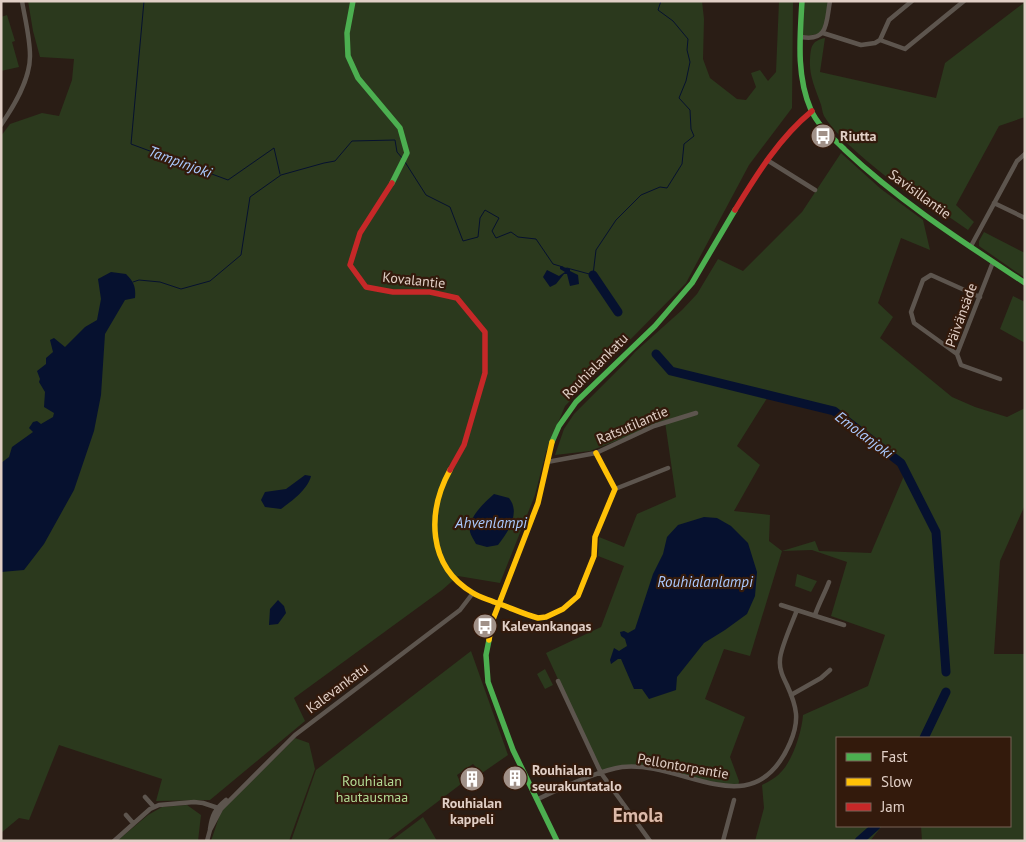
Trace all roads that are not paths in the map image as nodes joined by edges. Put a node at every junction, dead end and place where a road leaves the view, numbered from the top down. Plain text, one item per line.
1 (22, 1) edge
2 (353, 1) edge
3 (802, 1) edge
4 (830, 1) edge
5 (912, 1) edge
6 (964, 1) edge
7 (823, 33) junction
8 (801, 38) junction
9 (880, 40) junction
10 (812, 111) junction
11 (1, 125) edge
12 (1025, 154) edge
13 (767, 160) junction
14 (815, 190) dead end
15 (994, 203) junction
16 (1025, 218) edge
17 (971, 246) junction
18 (993, 262) junction
19 (1025, 283) edge
20 (980, 297) junction
21 (957, 354) junction
22 (1000, 379) dead end
23 (696, 413) dead end
24 (596, 453) junction
25 (547, 462) junction
26 (668, 468) dead end
27 (615, 489) junction
28 (829, 582) dead end
29 (473, 593) junction
30 (498, 603) junction
31 (781, 605) dead end
32 (797, 610) junction
33 (815, 615) junction
34 (844, 625) dead end
35 (830, 670) dead end
36 (558, 680) dead end
37 (791, 695) junction
38 (601, 772) junction
39 (145, 797) dead end
40 (538, 799) junction
41 (734, 800) dead end
42 (154, 807) junction
43 (219, 808) junction
44 (126, 815) dead end
45 (133, 823) junction
46 (114, 841) edge
47 (207, 841) edge
48 (556, 841) edge
49 (650, 841) edge
50 (723, 841) edge

1 - 11 street
2 - 29 street, Kovalantie
3 - 8 street
4 - 7 street
5 - 9 street
6 - 9 street
7 - 8 street
7 - 9 street
8 - 10 street
10 - 13 street, Rouhialankatu
10 - 17 street, Savisillantie
12 - 15 street
13 - 14 street
13 - 25 street, Rouhialankatu
15 - 16 street
15 - 17 street
17 - 18 street, Savisillantie
18 - 19 street, Savisillantie
18 - 20 street, Päivänsäde
20 - 21 street, Päivänsäde
20 - 21 street
21 - 22 street, Päivänsäde
23 - 24 street, Ratsutilantie
24 - 25 street, Ratsutilantie
24 - 27 street
25 - 30 street, Rouhialankatu
26 - 27 street
27 - 30 street, Kovalantie
28 - 33 street
29 - 30 street, Kovalantie
29 - 43 street, Kalevankatu
30 - 40 street, Rouhialankatu
31 - 32 street
32 - 33 street
32 - 37 street, Pellontorpantie
33 - 34 street
35 - 37 street
36 - 38 street
37 - 38 street, Pellontorpantie
38 - 40 street, Pellontorpantie
38 - 49 street
39 - 42 street
40 - 48 street, Rouhialankatu
41 - 50 street
42 - 43 street
42 - 45 street
43 - 47 street
44 - 45 street
45 - 46 street

